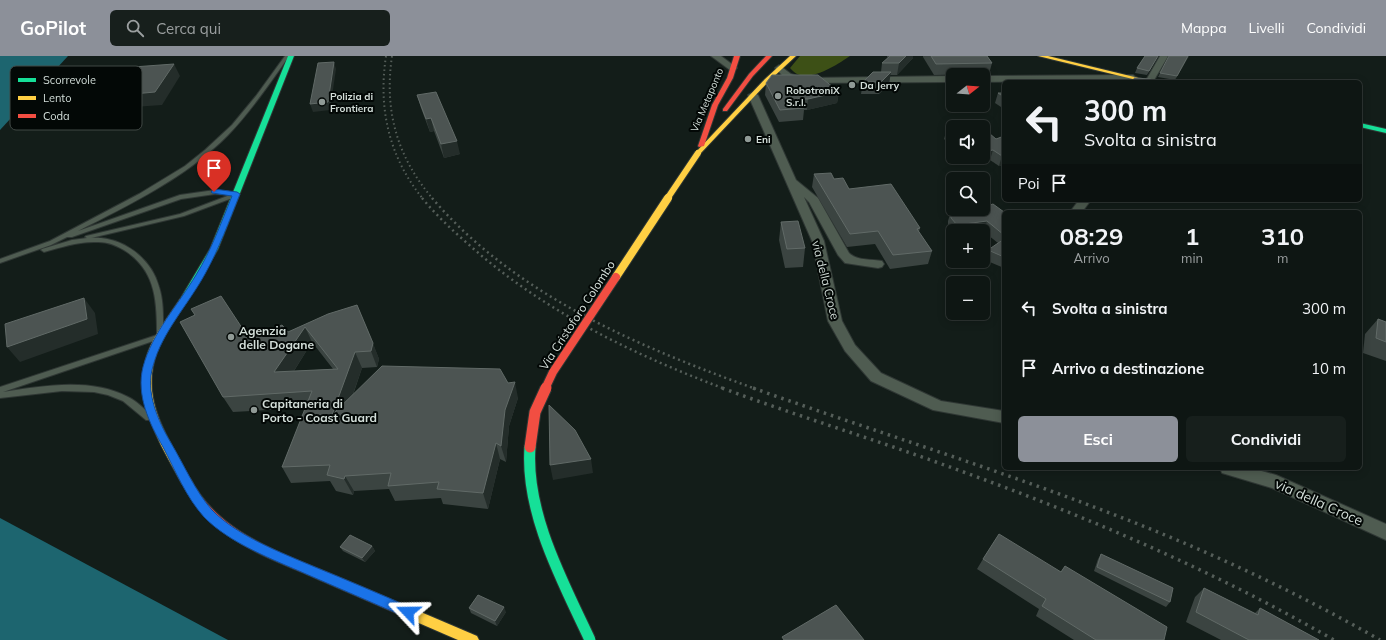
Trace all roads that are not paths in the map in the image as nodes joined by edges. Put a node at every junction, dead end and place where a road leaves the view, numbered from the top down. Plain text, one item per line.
1 (287, 56) edge
2 (291, 56) edge
3 (715, 56) edge
4 (737, 56) edge
5 (748, 56) edge
6 (769, 56) edge
7 (793, 56) edge
8 (1041, 56) edge
9 (1164, 56) edge
10 (733, 68) junction
11 (779, 68) junction
12 (730, 78) junction
13 (1133, 78) junction
14 (946, 79) edge
15 (990, 79) edge
16 (767, 80) junction
17 (803, 80) junction
18 (1142, 80) edge
19 (1152, 80) edge
20 (753, 95) junction
21 (1362, 125) edge
22 (1386, 131) edge
23 (698, 153) junction
24 (791, 181) junction
25 (237, 194) junction
26 (68, 243) junction
27 (49, 244) junction
28 (8, 258) junction
29 (0, 261) edge
30 (878, 264) dead end
31 (160, 336) junction
32 (0, 390) edge
33 (0, 395) edge
34 (1002, 417) edge
35 (154, 422) junction
36 (1235, 470) edge
37 (1386, 532) edge
38 (469, 638) edge
39 (590, 640) edge

1 - 27 lane
2 - 25 main road
3 - 10 street
4 - 10 main road, Via Metaponto
5 - 12 main road
6 - 23 main road
7 - 11 main road
8 - 13 main road
9 - 19 street
10 - 12 main road, Via Metaponto
11 - 16 main road
11 - 17 street
12 - 23 main road, Via Metaponto
13 - 15 street
13 - 18 main road
14 - 17 street
16 - 17 street
16 - 20 main road
20 - 23 main road
20 - 24 street, via della Croce
21 - 22 main road
23 - 39 main road, Via Cristoforo Colombo, bridge
24 - 30 street
24 - 34 street, via della Croce
25 - 26 lane
25 - 27 lane
25 - 31 main road
26 - 28 lane
26 - 31 lane
27 - 28 lane
28 - 29 lane
31 - 32 lane
31 - 35 main road
33 - 35 lane
35 - 38 main road
36 - 37 street, via della Croce

